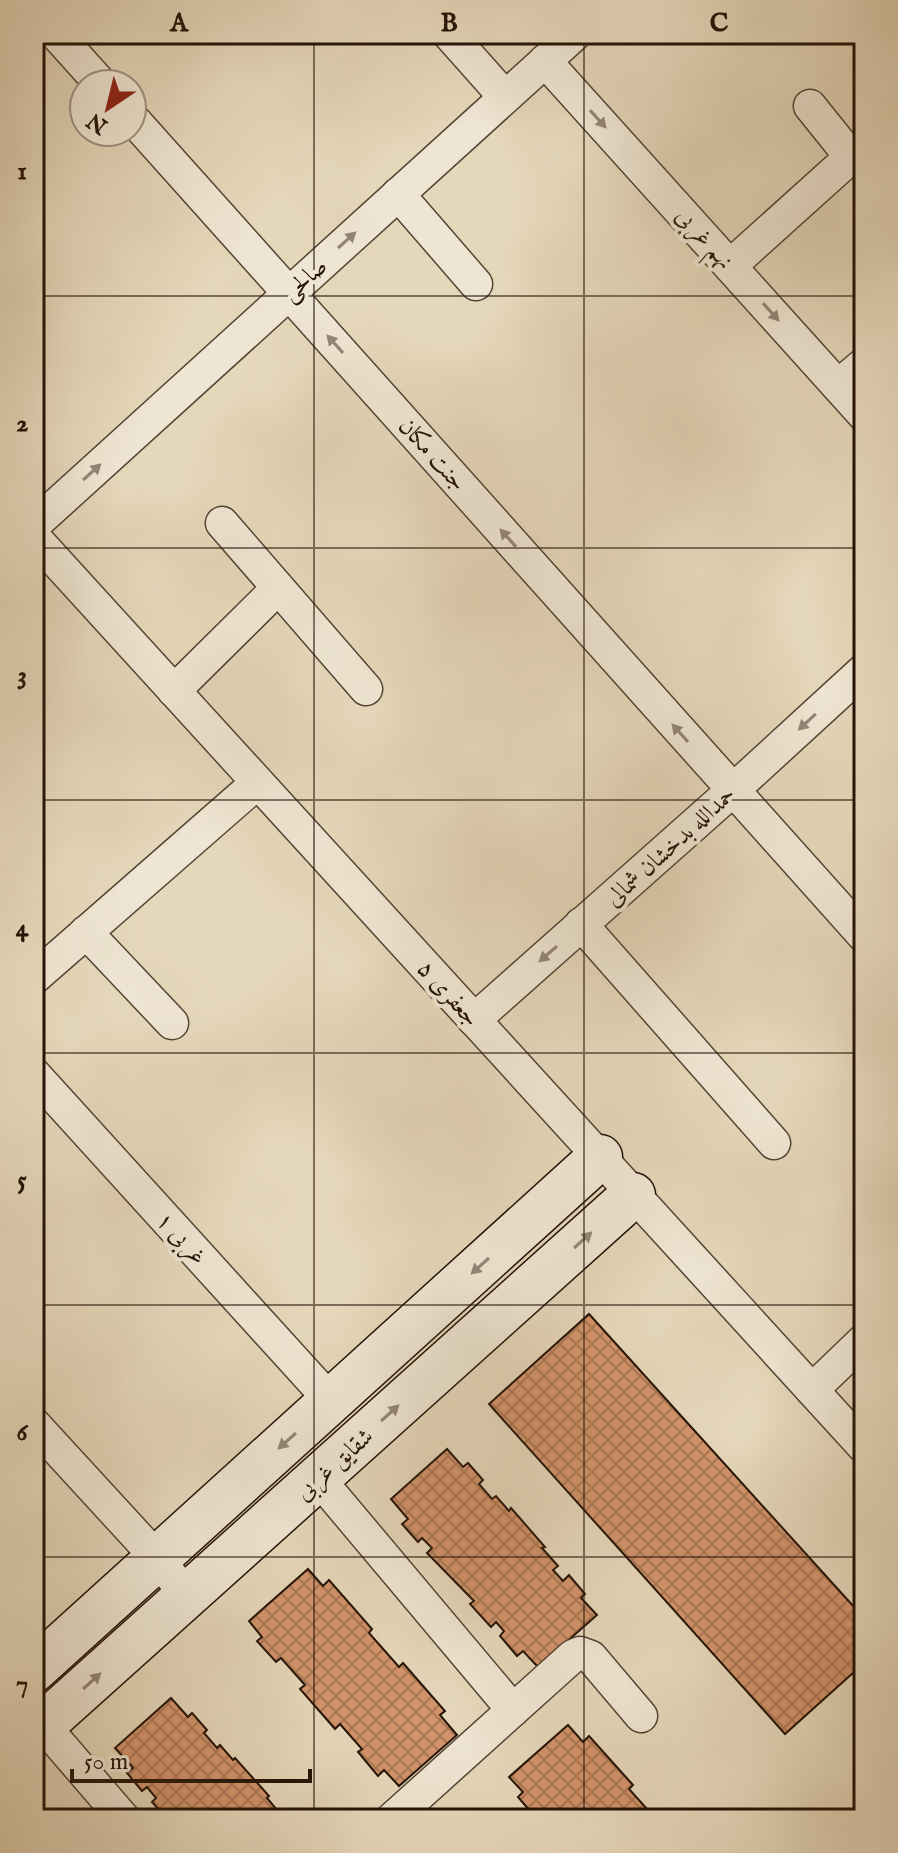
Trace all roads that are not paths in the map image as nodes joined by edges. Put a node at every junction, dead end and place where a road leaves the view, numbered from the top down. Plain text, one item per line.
1 (56, 34) edge
2 (449, 34) edge
3 (575, 34) edge
4 (545, 61) junction
5 (87, 68) edge
6 (505, 97) junction
7 (810, 106) dead end
8 (148, 136) edge
9 (398, 194) junction
10 (730, 266) junction
11 (476, 284) dead end
12 (290, 293) junction
13 (864, 364) edge
14 (838, 386) junction
15 (864, 415) edge
16 (222, 523) dead end
17 (34, 525) edge
18 (34, 537) edge
19 (278, 588) junction
20 (864, 670) edge
21 (366, 689) dead end
22 (174, 691) junction
23 (257, 783) junction
24 (732, 791) junction
25 (581, 924) junction
26 (86, 932) junction
27 (864, 936) edge
28 (34, 978) edge
29 (474, 1020) junction
30 (172, 1023) dead end
31 (34, 1074) edge
32 (774, 1143) dead end
33 (600, 1157) junction
34 (633, 1195) junction
35 (864, 1340) edge
36 (812, 1390) junction
37 (331, 1401) junction
38 (34, 1424) edge
39 (864, 1447) edge
40 (318, 1478) junction
41 (157, 1558) junction
42 (187, 1596) junction
43 (34, 1670) edge
44 (513, 1710) junction
45 (641, 1716) dead end
46 (38, 1729) edge
47 (124, 1819) edge
48 (392, 1819) edge

1 - 5 street
2 - 6 street
3 - 4 street, صالحی
4 - 6 street, صالحی
4 -> 10 street, نهم غربی
6 - 9 street, صالحی
7 - 10 street
8 - 12 street, جنت مکان
9 - 11 street
12 -> 9 street, صالحی
10 -> 14 street, نهم غربی
17 -> 12 street, صالحی
24 -> 12 street, جنت مکان
13 - 14 street
14 - 15 street, نهم غربی
16 - 19 street
18 - 22 street, جعفری ۵
19 - 21 street
19 - 22 street
20 -> 24 street, حمدالله بدخشان شمالی
22 - 23 street, جعفری ۵
23 - 26 street
23 - 29 street, جعفری ۵
24 - 25 street, حمدالله بدخشان شمالی
24 - 27 street, جنت مکان
25 -> 29 street, حمدالله بدخشان شمالی
25 - 32 street
26 - 28 street
26 - 30 street
29 - 33 street, جعفری ۵
31 - 37 street, ۱ غربی
33 - 34 street, جعفری ۵
33 -> 37 street, شقایق غربی
34 - 36 street, جعفری ۵
40 -> 34 street, شقایق غربی
35 - 36 street
36 - 39 street, جعفری ۵
37 -> 41 street, شقایق غربی
38 - 41 street
40 - 42 street, شقایق غربی
40 - 44 street
41 - 42 street
41 - 43 street, شقایق غربی
46 -> 42 street, شقایق غربی
44 - 45 street
44 - 48 street
46 - 47 street

